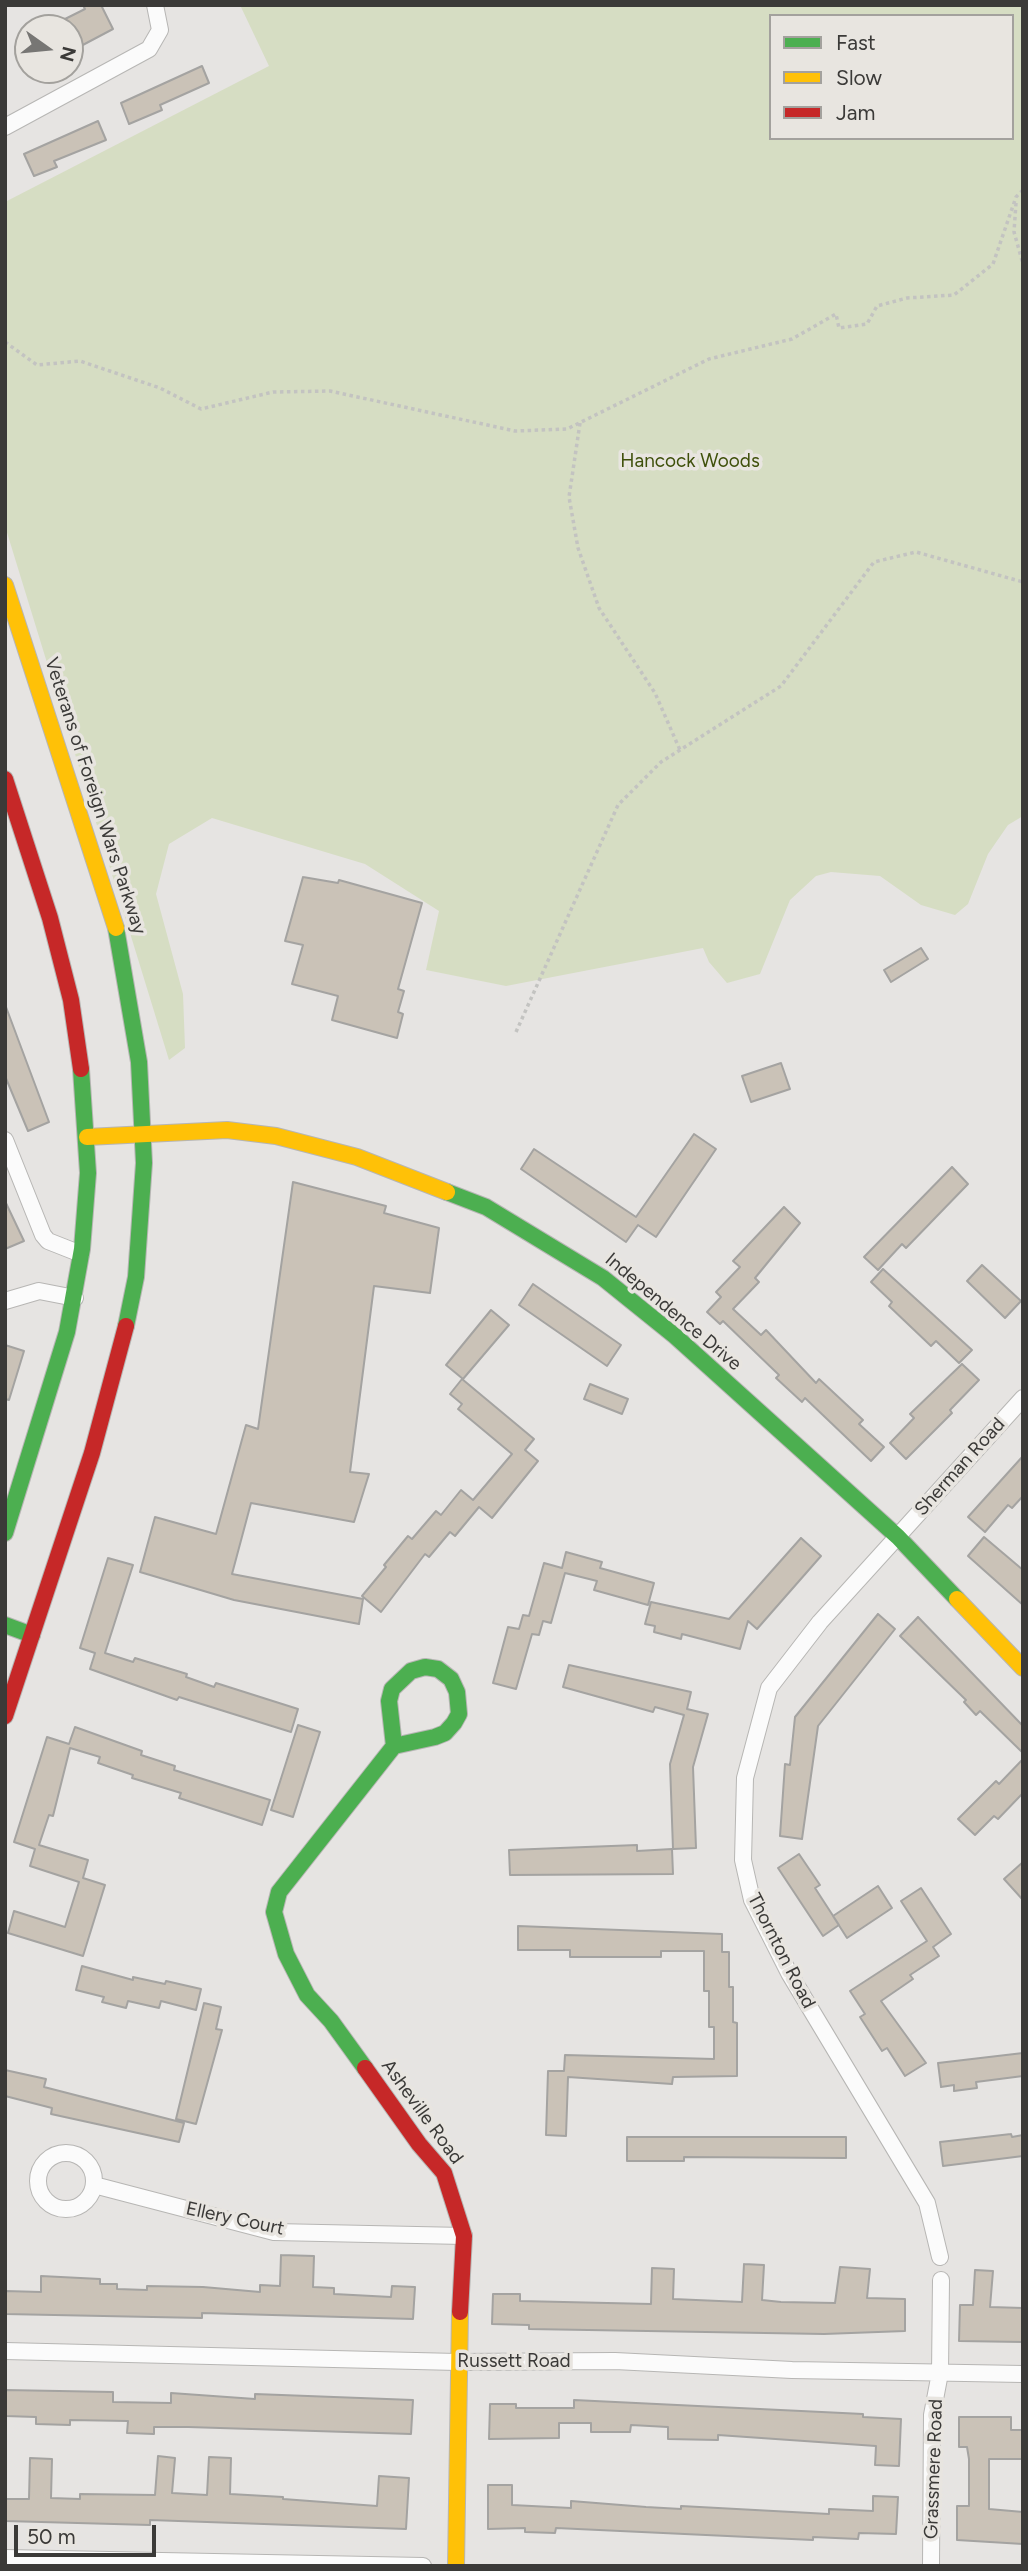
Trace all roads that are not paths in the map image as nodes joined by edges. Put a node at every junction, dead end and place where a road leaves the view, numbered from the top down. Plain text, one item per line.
1 (155, 5) edge
2 (5, 127) edge
3 (5, 585) edge
4 (5, 779) edge
5 (144, 1135) junction
6 (87, 1137) junction
7 (5, 1140) edge
8 (81, 1254) junction
9 (75, 1298) junction
10 (5, 1301) edge
11 (1023, 1398) edge
12 (7, 1524) edge
13 (898, 1537) junction
14 (5, 1625) edge
15 (32, 1634) junction
16 (1023, 1668) edge
17 (5, 1716) edge
18 (394, 1746) junction
19 (94, 2185) dead end
20 (464, 2236) junction
21 (940, 2257) dead end
22 (941, 2280) dead end
23 (5, 2351) edge
24 (457, 2362) junction
25 (940, 2373) junction
26 (1023, 2374) edge
27 (5, 2558) edge
28 (423, 2566) edge
29 (456, 2566) edge
30 (931, 2566) edge

1 - 2 street
3 - 5 main road, Veterans of Foreign Wars Parkway
4 - 6 main road
5 - 6 main road, Independence Drive
5 - 13 main road, Independence Drive
5 - 15 main road, Veterans of Foreign Wars Parkway
6 - 8 main road
7 - 8 street
8 - 9 main road
9 - 10 street
9 - 12 main road
11 - 13 street, Sherman Road
13 - 16 main road, Independence Drive
13 - 21 street, Thornton Road
14 - 15 main road
15 - 17 main road, Veterans of Foreign Wars Parkway
18 - 18 main road
18 - 20 main road, Asheville Road
19 - 20 street, Ellery Court
20 - 24 main road, Asheville Road
22 - 25 street
23 - 24 street, Russett Road
24 - 25 street, Russett Road
24 - 29 main road, Asheville Road
25 - 26 street, Russett Road
25 - 30 street, Grassmere Road
27 - 28 street

